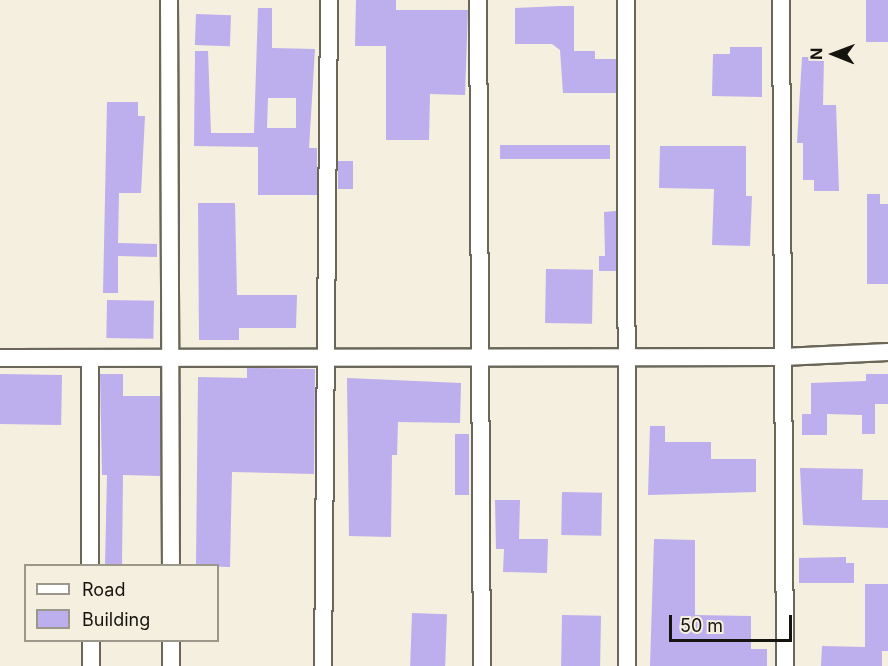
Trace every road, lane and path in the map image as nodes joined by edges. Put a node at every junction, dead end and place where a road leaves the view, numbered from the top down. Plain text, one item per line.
1 (169, 0) edge
2 (329, 0) edge
3 (478, 0) edge
4 (626, 0) edge
5 (781, 0) edge
6 (888, 352) edge
7 (323, 357) junction
8 (480, 357) junction
9 (629, 357) junction
10 (783, 357) junction
11 (0, 358) edge
12 (90, 358) junction
13 (170, 358) junction
14 (90, 564) edge
15 (171, 564) edge
16 (91, 642) edge
17 (171, 642) edge
18 (91, 666) edge
19 (171, 666) edge
20 (323, 666) edge
21 (482, 666) edge
22 (627, 666) edge
23 (785, 666) edge

1 - 13 street
2 - 7 street
3 - 8 street
4 - 9 street
5 - 10 street
6 - 10 street
7 - 8 street
7 - 13 street
7 - 20 street
8 - 9 street
8 - 21 street
9 - 10 street
9 - 22 street
10 - 23 street
11 - 12 street
12 - 13 street
12 - 14 street
13 - 15 street
16 - 18 street
17 - 19 street

